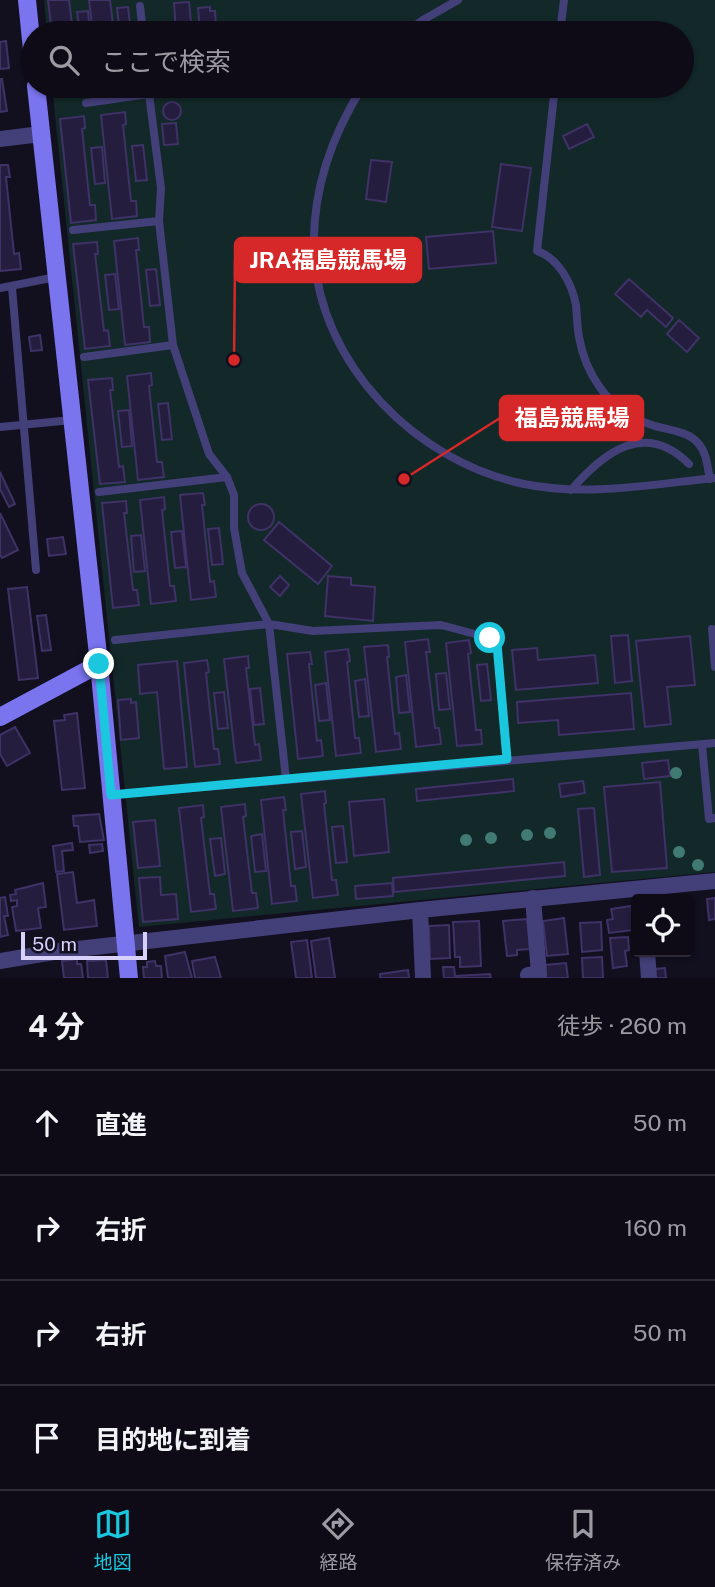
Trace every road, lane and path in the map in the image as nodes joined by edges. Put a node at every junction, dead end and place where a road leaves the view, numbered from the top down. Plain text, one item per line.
1 (27, 0) edge
2 (458, 0) edge
3 (564, 0) edge
4 (141, 6) dead end
5 (29, 21) edge
6 (142, 21) edge
7 (422, 21) edge
8 (561, 21) edge
9 (37, 98) edge
10 (110, 98) edge
11 (149, 98) edge
12 (356, 98) edge
13 (554, 98) edge
14 (86, 103) dead end
15 (41, 134) junction
16 (0, 139) edge
17 (159, 221) junction
18 (73, 230) dead end
19 (56, 277) junction
20 (12, 287) junction
21 (0, 288) edge
22 (173, 345) junction
23 (83, 357) dead end
24 (72, 420) junction
25 (22, 424) junction
26 (0, 427) edge
27 (689, 464) dead end
28 (227, 477) junction
29 (712, 478) edge
30 (571, 490) junction
31 (99, 492) dead end
32 (36, 570) dead end
33 (269, 624) junction
34 (712, 629) dead end
35 (115, 640) dead end
36 (99, 664) junction
37 (715, 667) edge
38 (0, 717) edge
39 (715, 743) edge
40 (702, 744) junction
41 (507, 759) junction
42 (286, 779) junction
43 (111, 795) junction
44 (715, 818) edge
45 (715, 881) edge
46 (631, 894) edge
47 (643, 894) edge
48 (533, 898) junction
49 (419, 910) junction
50 (127, 944) junction
51 (647, 957) edge
52 (0, 961) edge
53 (129, 978) edge
54 (423, 978) edge
55 (528, 978) edge
56 (649, 978) edge

1 - 5 street
2 - 7 lane
3 - 8 lane
4 - 6 lane
9 - 15 street
10 - 14 lane
11 - 17 lane
12 - 30 lane
13 - 29 lane
15 - 16 street
15 - 19 street
17 - 18 lane
17 - 22 lane
19 - 20 lane
19 - 24 street
20 - 21 lane
20 - 25 lane
22 - 23 lane
22 - 28 lane
24 - 25 lane
24 - 36 street
25 - 26 lane
25 - 32 lane
27 - 30 lane
28 - 31 lane
28 - 33 lane
29 - 30 lane
33 - 35 lane
33 - 41 lane
33 - 42 lane
34 - 37 lane
36 - 38 street
36 - 43 street
39 - 40 lane
40 - 41 lane
40 - 44 lane
41 - 42 lane
42 - 43 lane
43 - 50 street
45 - 47 street
46 - 48 street
48 - 49 street
48 - 55 street
49 - 50 street
49 - 54 street
50 - 52 street
50 - 53 street
51 - 56 street

